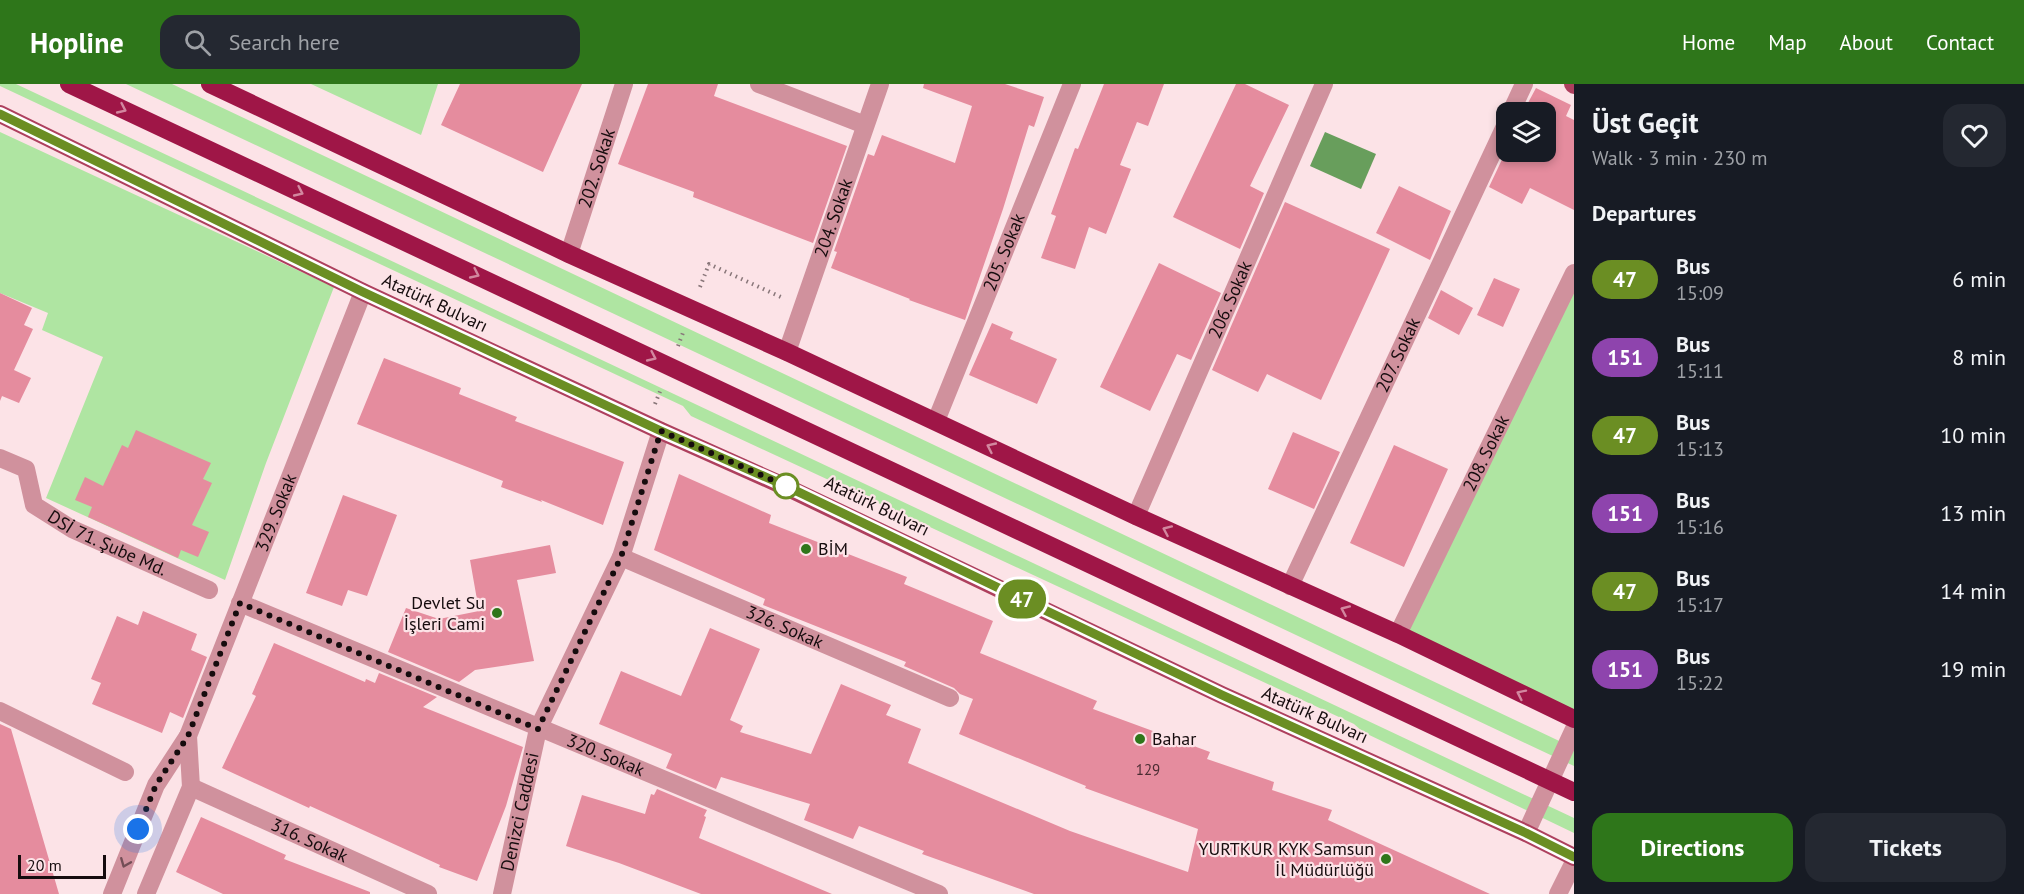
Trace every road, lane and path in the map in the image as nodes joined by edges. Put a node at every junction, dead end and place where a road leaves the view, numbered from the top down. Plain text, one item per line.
1 (69, 84) edge
2 (210, 84) edge
3 (624, 84) edge
4 (759, 84) edge
5 (880, 84) edge
6 (1072, 84) edge
7 (1324, 84) edge
8 (1524, 84) edge
9 (1516, 102) edge
10 (0, 114) edge
11 (865, 125) junction
12 (1496, 145) edge
13 (569, 254) junction
14 (1574, 273) edge
15 (363, 292) junction
16 (787, 352) junction
17 (936, 421) junction
18 (661, 431) junction
19 (0, 458) edge
20 (1136, 516) junction
21 (621, 557) junction
22 (1290, 586) junction
23 (209, 590) dead end
24 (240, 603) junction
25 (1398, 634) junction
26 (950, 698) dead end
27 (0, 711) edge
28 (1574, 719) edge
29 (538, 729) junction
30 (1574, 729) edge
31 (188, 736) junction
32 (125, 772) dead end
33 (1551, 781) junction
34 (191, 787) junction
35 (1574, 792) edge
36 (1526, 833) junction
37 (1574, 857) edge
38 (1574, 862) edge
39 (112, 894) edge
40 (146, 894) edge
41 (428, 894) edge
42 (502, 894) edge
43 (939, 894) edge
44 (1558, 894) edge

1 -> 33 highway
2 - 13 highway
3 - 13 street, 202. Sokak
4 - 11 street
5 - 11 street, 204. Sokak
6 - 17 street, 205. Sokak
7 - 20 street, 206. Sokak
8 - 9 street
10 - 15 main road, Atatürk Bulvarı
11 - 16 street, 204. Sokak
12 - 22 street, 207. Sokak
13 - 16 highway
14 - 25 street, 208. Sokak
15 - 18 main road, Atatürk Bulvarı
15 - 24 street, 329. Sokak
16 - 17 highway
20 -> 17 highway
18 - 21 street, Denizci Caddesi
18 - 36 main road, Atatürk Bulvarı
19 - 23 street, DSİ 71. Şube Md.
22 -> 20 highway
21 - 26 street, 326. Sokak
21 - 29 street, Denizci Caddesi
25 -> 22 highway
24 - 29 street, 320. Sokak
24 - 31 street, 329. Sokak
28 -> 25 highway
27 - 32 street
29 - 42 street, Denizci Caddesi
29 - 43 street, 320. Sokak
30 - 33 street
31 - 34 street, 329. Sokak
31 -> 39 street, 329. Sokak
33 - 35 highway
33 - 36 street
34 - 40 street, 329. Sokak
34 - 41 street, 316. Sokak
36 - 37 main road, Atatürk Bulvarı
38 - 44 street

